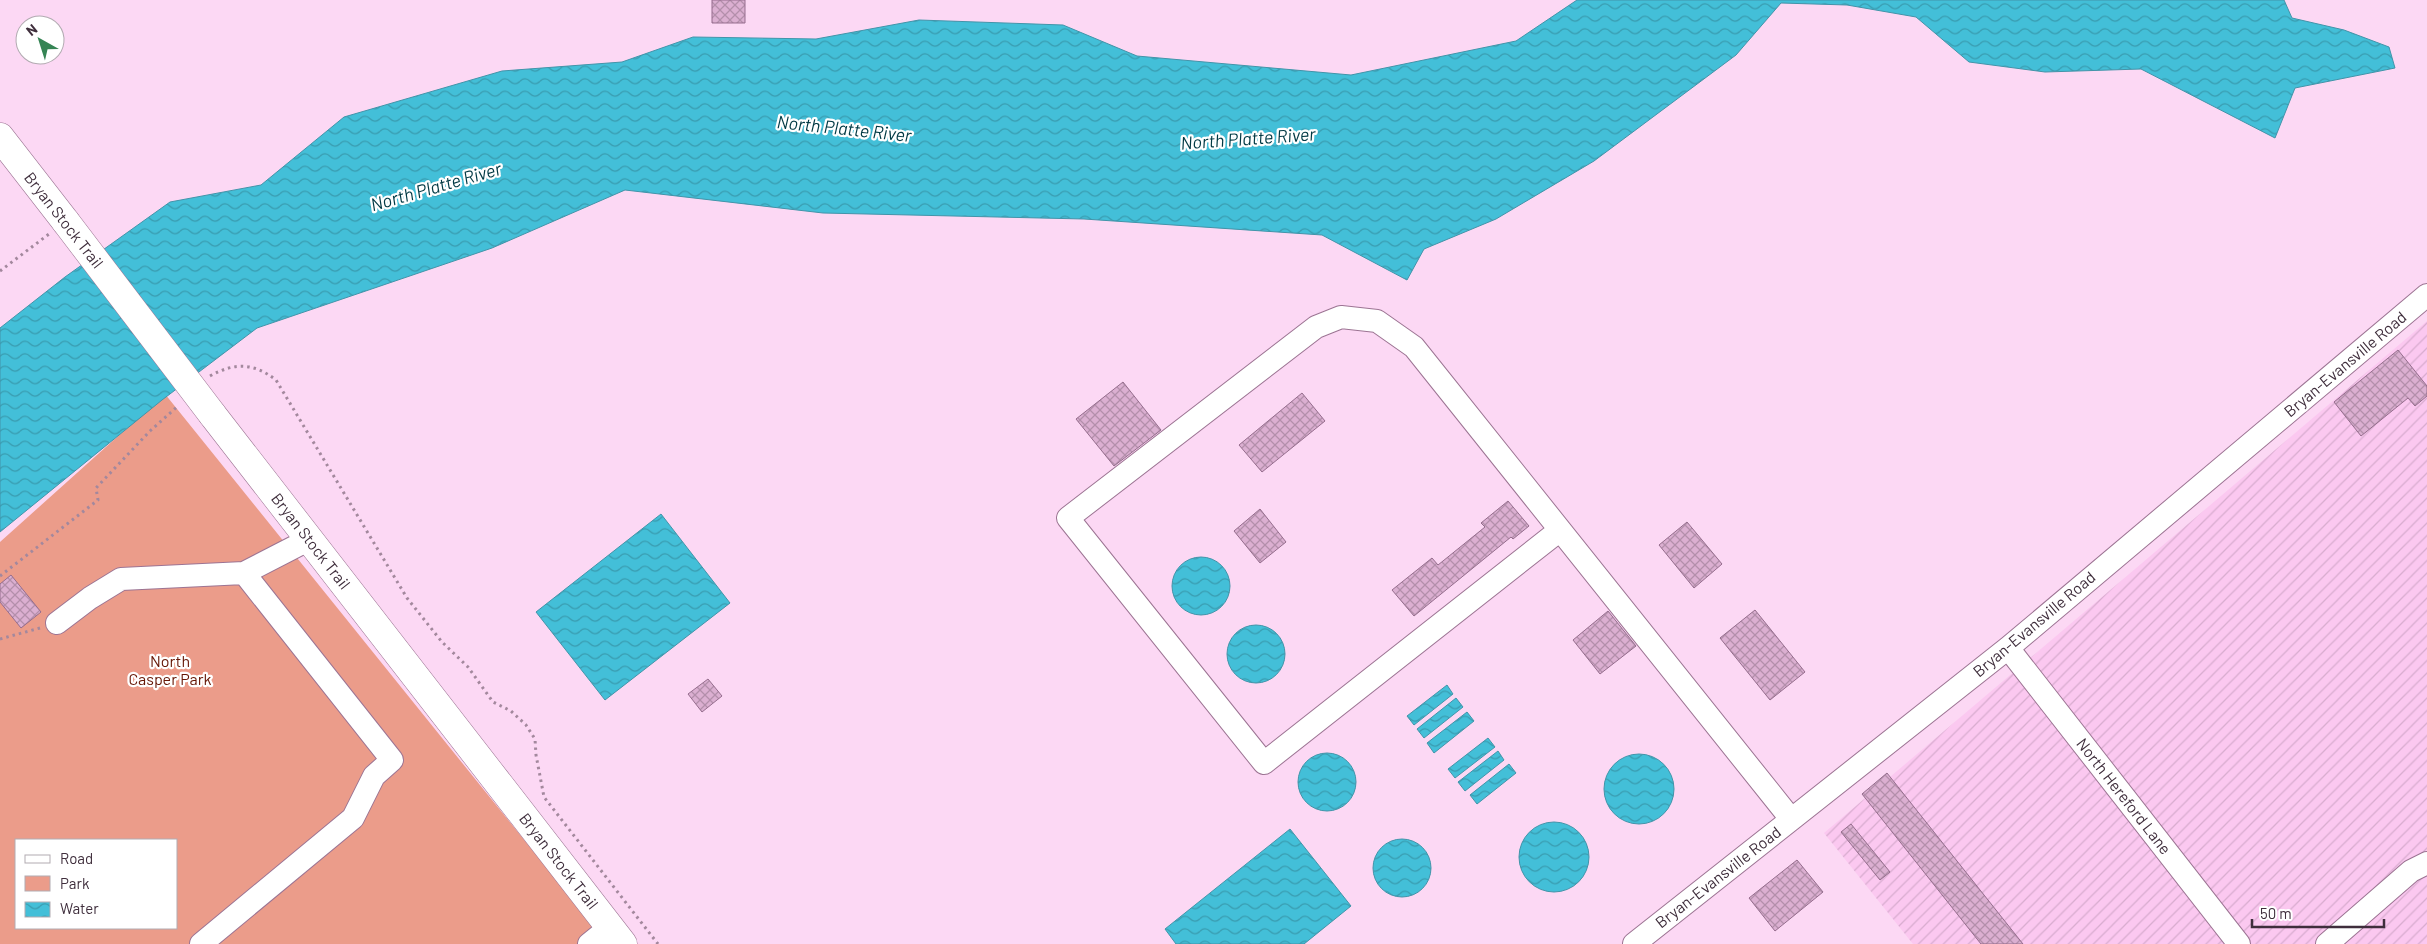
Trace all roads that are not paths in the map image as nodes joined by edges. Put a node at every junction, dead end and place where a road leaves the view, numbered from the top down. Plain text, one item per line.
1 (0, 137) edge
2 (2427, 295) edge
3 (1560, 530) junction
4 (310, 539) junction
5 (244, 573) junction
6 (57, 623) road end
7 (2008, 648) junction
8 (1791, 820) junction
9 (2427, 863) edge
10 (616, 936) edge
11 (1640, 942) edge
12 (201, 944) edge
13 (589, 944) edge
14 (2239, 944) edge
15 (2327, 944) edge

1 - 4 main road, Bryan Stock Trail, bridge
2 - 7 street, Bryan-Evansville Road
3 - 3 street
3 - 8 street
4 - 5 street
4 - 10 main road, Bryan Stock Trail
5 - 6 street
5 - 12 street
7 - 8 street, Bryan-Evansville Road
7 - 14 street, North Hereford Lane
8 - 11 street, Bryan-Evansville Road
9 - 15 street
10 - 13 street

